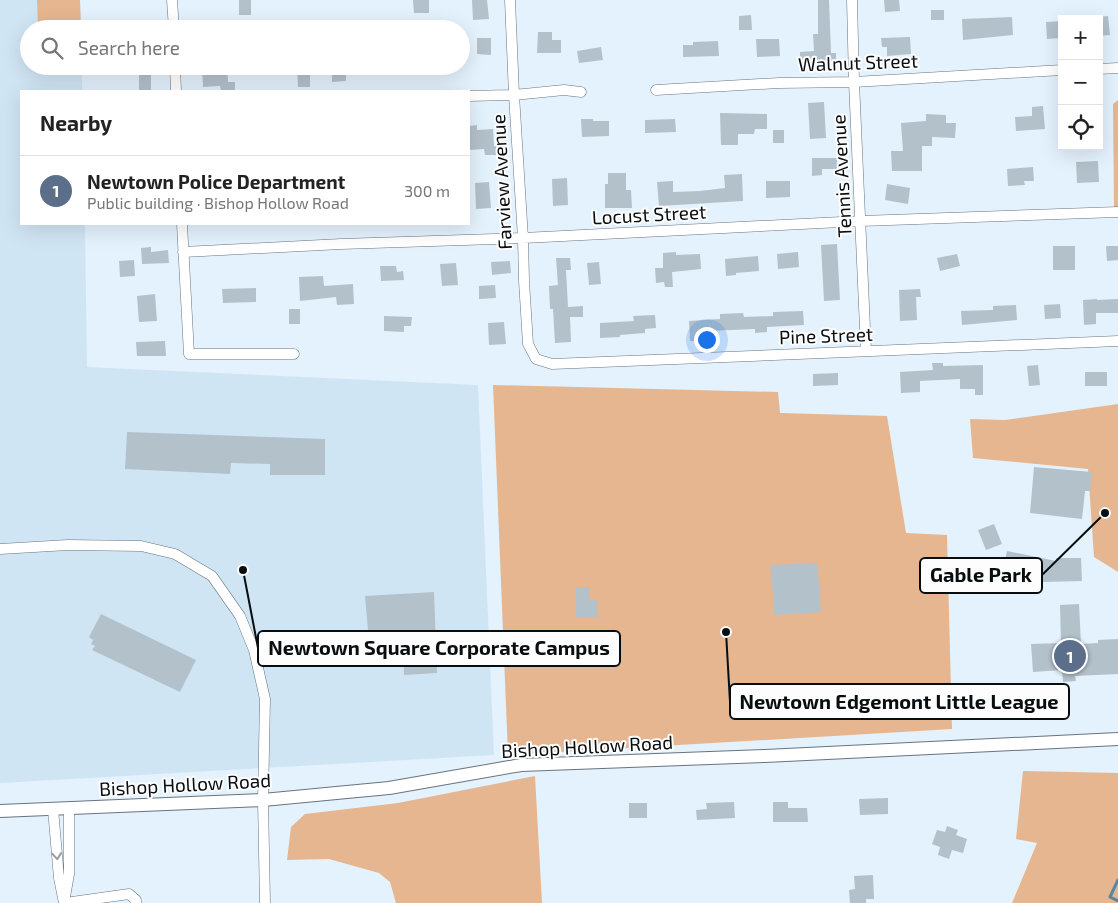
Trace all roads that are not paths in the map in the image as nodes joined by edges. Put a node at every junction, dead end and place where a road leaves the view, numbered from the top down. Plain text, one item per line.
1 (172, 0) edge
2 (510, 0) edge
3 (852, 0) edge
4 (173, 20) edge
5 (1118, 68) edge
6 (1103, 69) edge
7 (1058, 70) edge
8 (175, 75) edge
9 (854, 82) junction
10 (176, 90) edge
11 (656, 90) dead end
12 (581, 92) dead end
13 (514, 95) junction
14 (470, 96) edge
15 (1118, 212) edge
16 (862, 221) junction
17 (182, 225) edge
18 (523, 238) junction
19 (183, 252) junction
20 (1118, 341) edge
21 (866, 351) junction
22 (294, 354) dead end
23 (536, 359) joint
24 (0, 549) edge
25 (1118, 739) edge
26 (264, 800) junction
27 (69, 808) junction
28 (53, 809) junction
29 (0, 811) edge
30 (66, 903) edge
31 (136, 903) edge
32 (265, 903) edge

1 - 4 street
2 - 13 street, Farview Avenue
3 - 9 street, Tennis Avenue
5 - 6 street
7 - 9 street, Walnut Street
8 - 10 street
9 - 11 street, Walnut Street
9 - 16 street, Tennis Avenue
12 - 13 street
13 - 14 street
13 - 18 street, Farview Avenue
15 - 16 street, Locust Street
16 - 18 street, Locust Street
16 - 21 street, Tennis Avenue
17 - 19 street
18 - 19 street, Locust Street
18 - 23 street, Farview Avenue
19 - 22 street
20 - 21 street, Pine Street
21 - 23 street, Pine Street
24 - 26 street
25 - 26 street, Bishop Hollow Road
26 - 27 street, Bishop Hollow Road
26 - 32 street
27 - 28 street, Bishop Hollow Road
28 -> 27 street
28 - 29 street, Bishop Hollow Road
30 - 31 street

